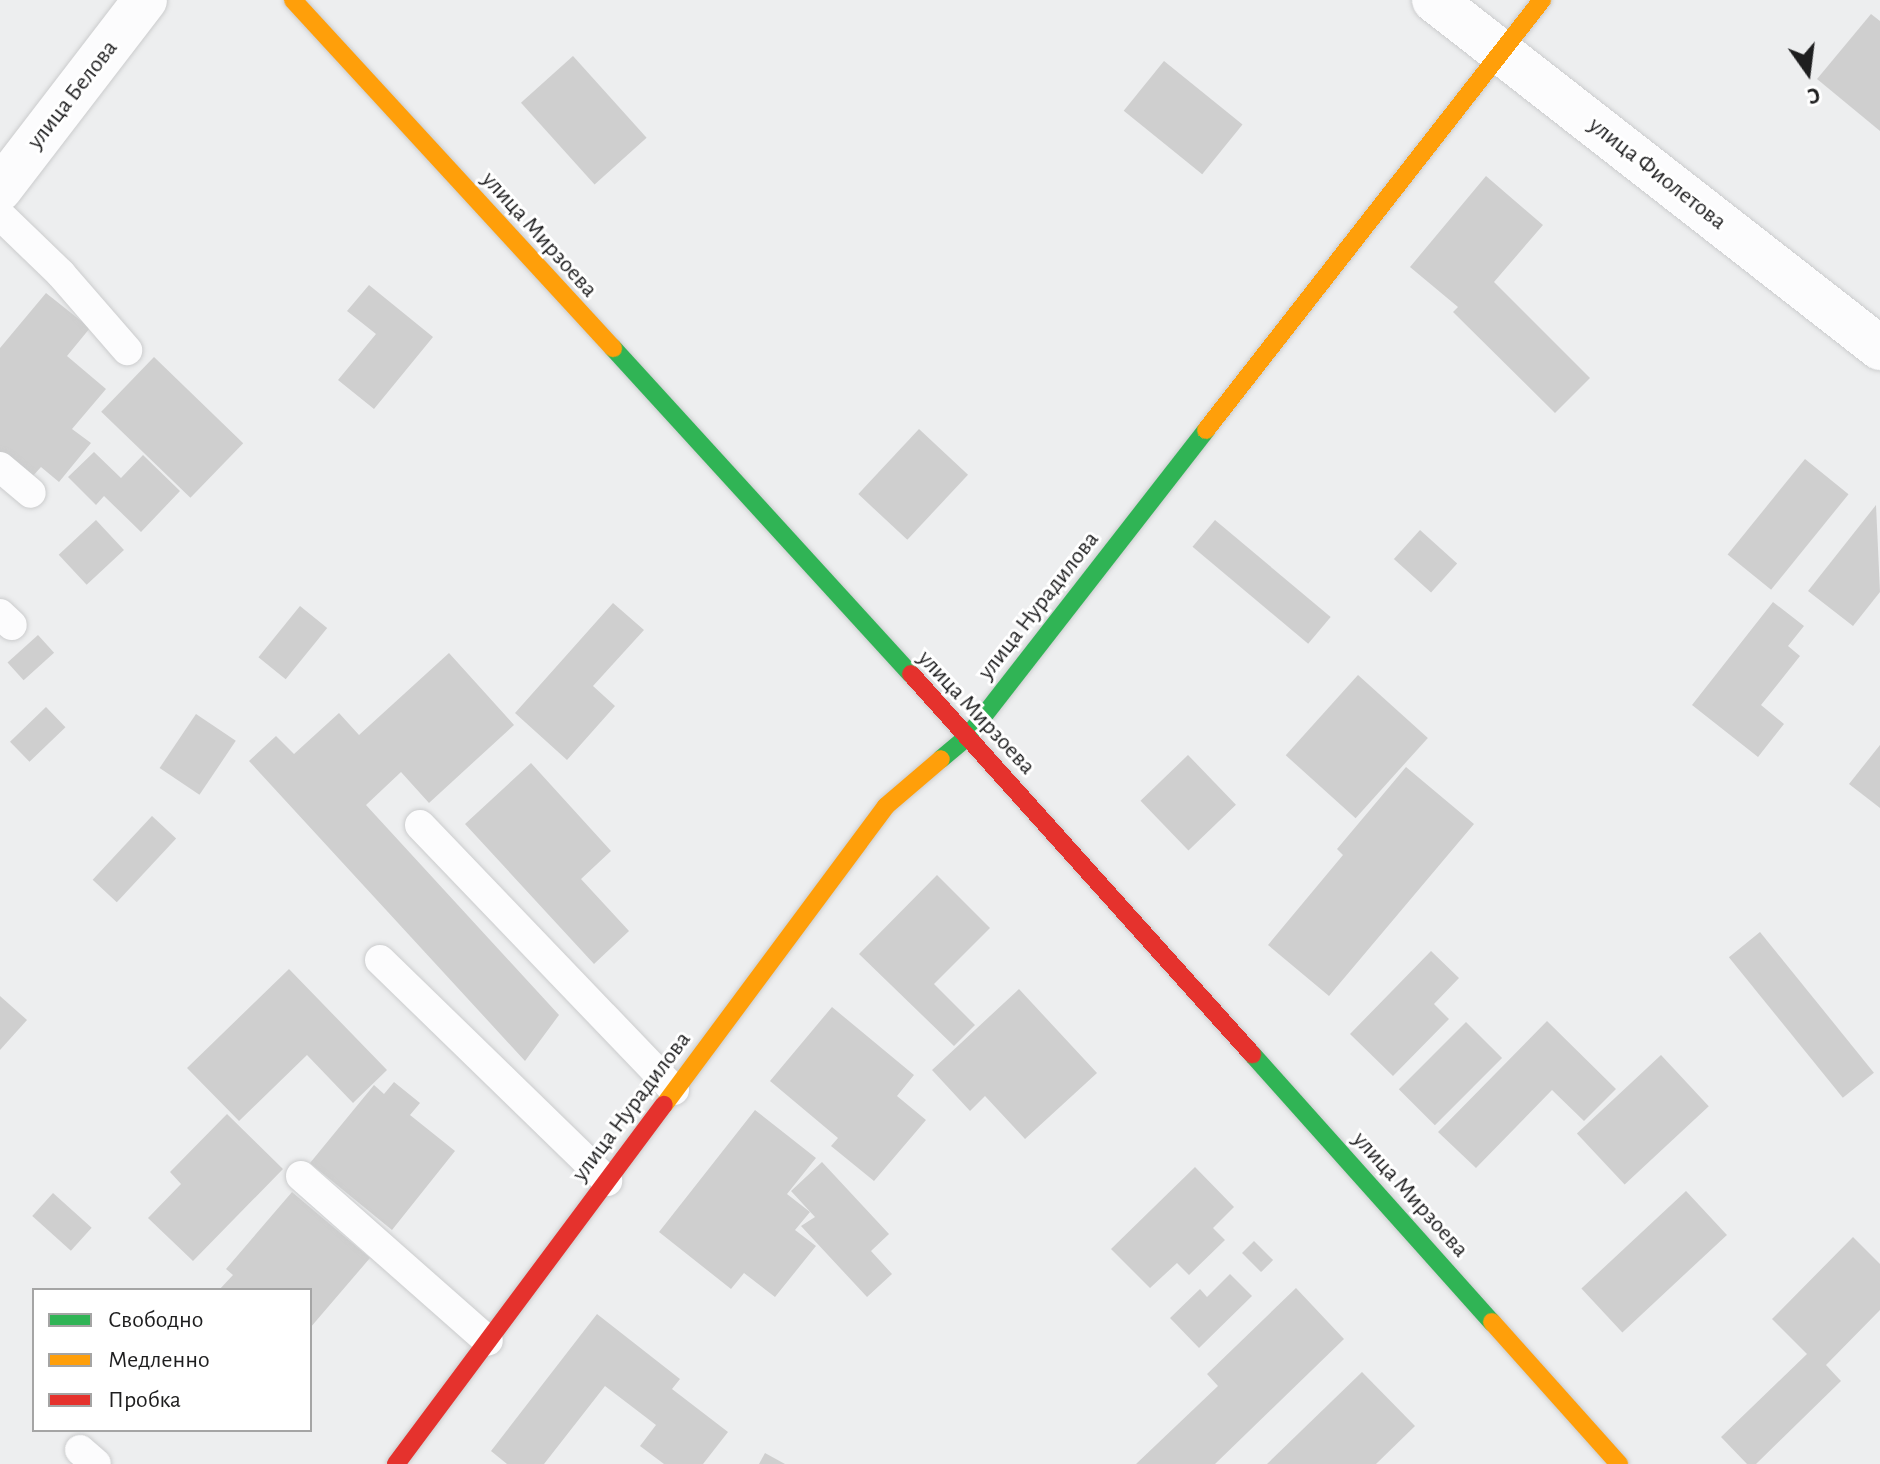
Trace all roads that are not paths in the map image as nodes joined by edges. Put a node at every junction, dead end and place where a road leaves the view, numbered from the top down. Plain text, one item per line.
1 (145, 0) edge
2 (293, 0) edge
3 (1434, 0) edge
4 (1542, 0) edge
5 (1502, 52) junction
6 (0, 189) edge
7 (0, 215) edge
8 (1880, 348) edge
9 (127, 350) dead end
10 (0, 467) edge
11 (31, 493) dead end
12 (968, 736) junction
13 (420, 825) dead end
14 (380, 960) dead end
15 (674, 1090) junction
16 (301, 1176) dead end
17 (607, 1181) junction
18 (488, 1341) junction
19 (396, 1464) edge
20 (1619, 1464) edge

1 - 6 street, улица Белова
2 - 12 street, улица Мирзоева
3 - 5 street, улица Фиолетова
4 - 5 street, улица Нурадилова
5 - 8 street, улица Фиолетова
5 - 12 street, улица Нурадилова
7 - 9 lane
10 - 11 lane
12 - 15 street, улица Нурадилова
12 - 20 street, улица Мирзоева
13 - 15 lane
14 - 17 lane
15 - 17 street, улица Нурадилова
16 - 18 lane
17 - 18 street, улица Нурадилова
18 - 19 street, улица Нурадилова

